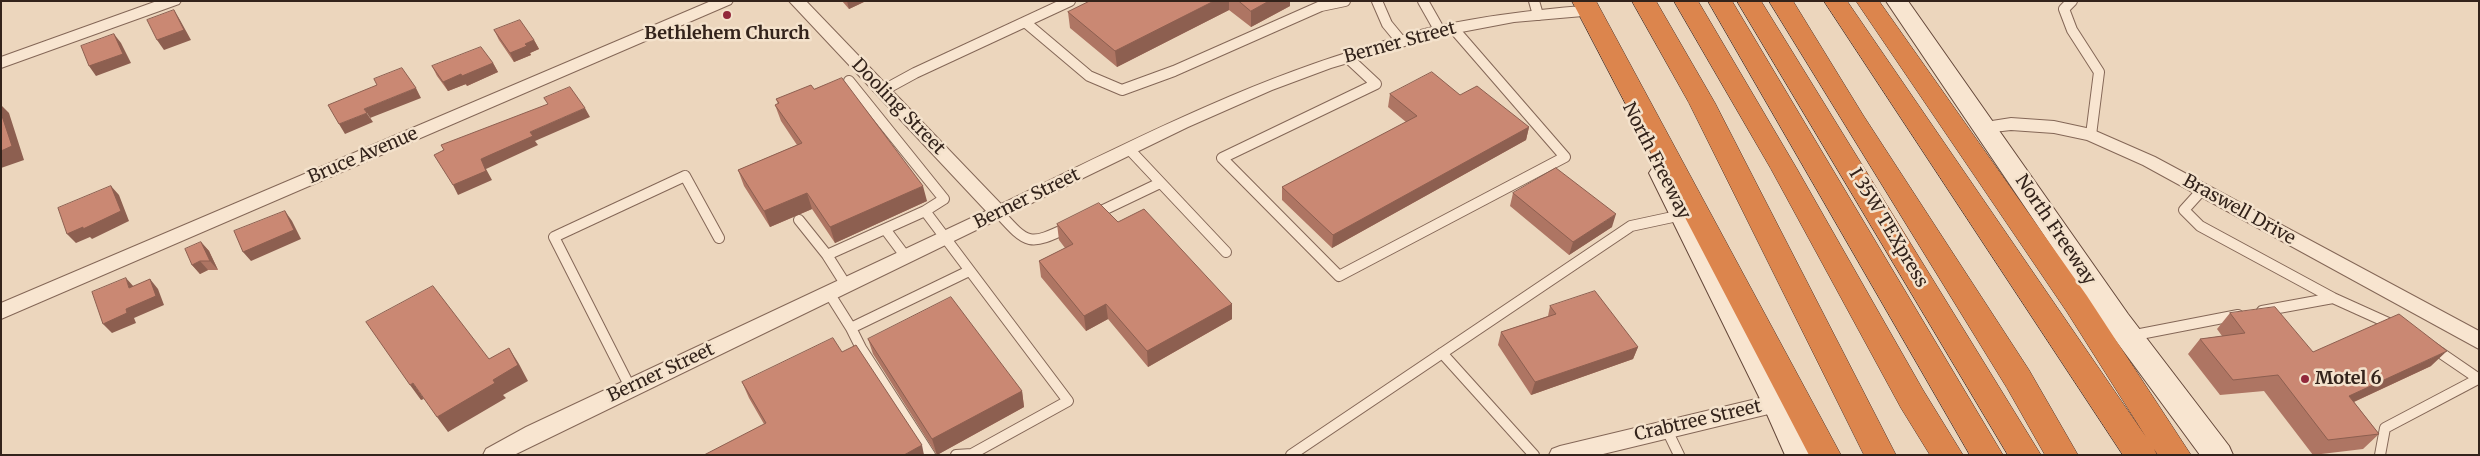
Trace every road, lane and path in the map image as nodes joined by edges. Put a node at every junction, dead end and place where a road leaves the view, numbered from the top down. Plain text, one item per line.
1 (173, 1) edge
2 (725, 1) edge
3 (797, 1) edge
4 (1070, 1) edge
5 (1345, 1) edge
6 (1377, 1) edge
7 (1423, 1) edge
8 (1644, 1) edge
9 (1686, 1) edge
10 (1720, 1) edge
11 (1749, 1) edge
12 (1781, 1) edge
13 (1835, 1) edge
14 (1867, 1) edge
15 (1897, 1) edge
16 (2072, 1) edge
17 (1582, 4) edge
18 (1536, 8) edge
19 (1025, 22) junction
20 (1447, 30) junction
21 (1401, 41) junction
22 (1347, 57) junction
23 (1, 62) edge
24 (849, 81) dead end
25 (882, 91) junction
26 (1985, 127) junction
27 (2090, 135) junction
28 (1129, 150) junction
29 (1160, 182) junction
30 (2202, 190) junction
31 (925, 211) junction
32 (999, 214) junction
33 (1683, 215) junction
34 (798, 220) dead end
35 (885, 229) junction
36 (719, 238) dead end
37 (944, 239) junction
38 (1226, 252) dead end
39 (827, 255) junction
40 (906, 257) junction
41 (969, 271) junction
42 (846, 285) junction
43 (829, 294) junction
44 (2332, 298) junction
45 (1, 311) edge
46 (851, 328) junction
47 (2409, 333) edge
48 (2129, 336) junction
49 (2479, 341) edge
50 (2425, 342) edge
51 (1442, 353) junction
52 (2478, 379) edge
53 (630, 387) junction
54 (1777, 403) junction
55 (1666, 428) junction
56 (494, 455) edge
57 (930, 455) edge
58 (956, 455) edge
59 (1291, 455) edge
60 (1534, 455) edge
61 (1560, 455) edge
62 (1679, 455) edge
63 (1800, 455) edge
64 (1826, 455) edge
65 (1880, 455) edge
66 (1947, 455) edge
67 (1986, 455) edge
68 (2025, 455) edge
69 (2062, 455) edge
70 (2141, 455) edge
71 (2175, 455) edge
72 (2218, 455) edge
73 (2380, 455) edge

1 - 23 street
2 - 45 street, Bruce Avenue
3 - 25 street, Dooling Street
4 - 19 lane
5 - 19 lane
6 - 21 lane
7 - 20 lane
8 - 65 highway
9 - 66 highway
10 - 67 highway, I 35W TEXpress
11 - 68 highway, I 35W TEXpress
12 - 69 highway
13 - 70 highway
14 - 71 highway
15 - 26 main road, North Freeway
16 - 27 lane
17 - 18 street, Berner Street
17 - 33 main road, North Freeway
17 - 64 highway
18 - 20 street, Berner Street
19 - 25 lane
20 - 21 street, Berner Street
20 - 22 lane
21 - 22 street, Berner Street
22 - 28 street, Berner Street
24 - 31 lane
25 - 32 street, Dooling Street
26 - 27 street, Braswell Drive
26 - 48 main road, North Freeway
27 - 30 street, Braswell Drive
28 - 29 lane
28 - 32 street, Berner Street
29 - 32 lane
29 - 38 lane
30 - 44 lane
30 - 49 street, Braswell Drive
31 - 35 lane
31 - 37 lane
32 - 37 street, Berner Street
33 - 51 lane
33 - 54 main road, North Freeway
34 - 39 lane
35 - 39 lane
35 - 40 lane
36 - 53 lane
37 - 40 street, Berner Street
37 - 41 lane
39 - 42 lane
40 - 42 street, Berner Street
41 - 46 lane
41 - 58 lane
42 - 43 street, Berner Street
43 - 46 lane
43 - 53 street, Berner Street
44 - 47 lane
44 - 48 lane
46 - 57 lane
48 - 72 main road, North Freeway
50 - 52 lane
51 - 59 lane
51 - 60 lane
52 - 73 lane
53 - 56 street, Berner Street
54 - 55 street, Crabtree Street
54 - 63 main road, North Freeway
55 - 61 street, Crabtree Street
55 - 62 lane

